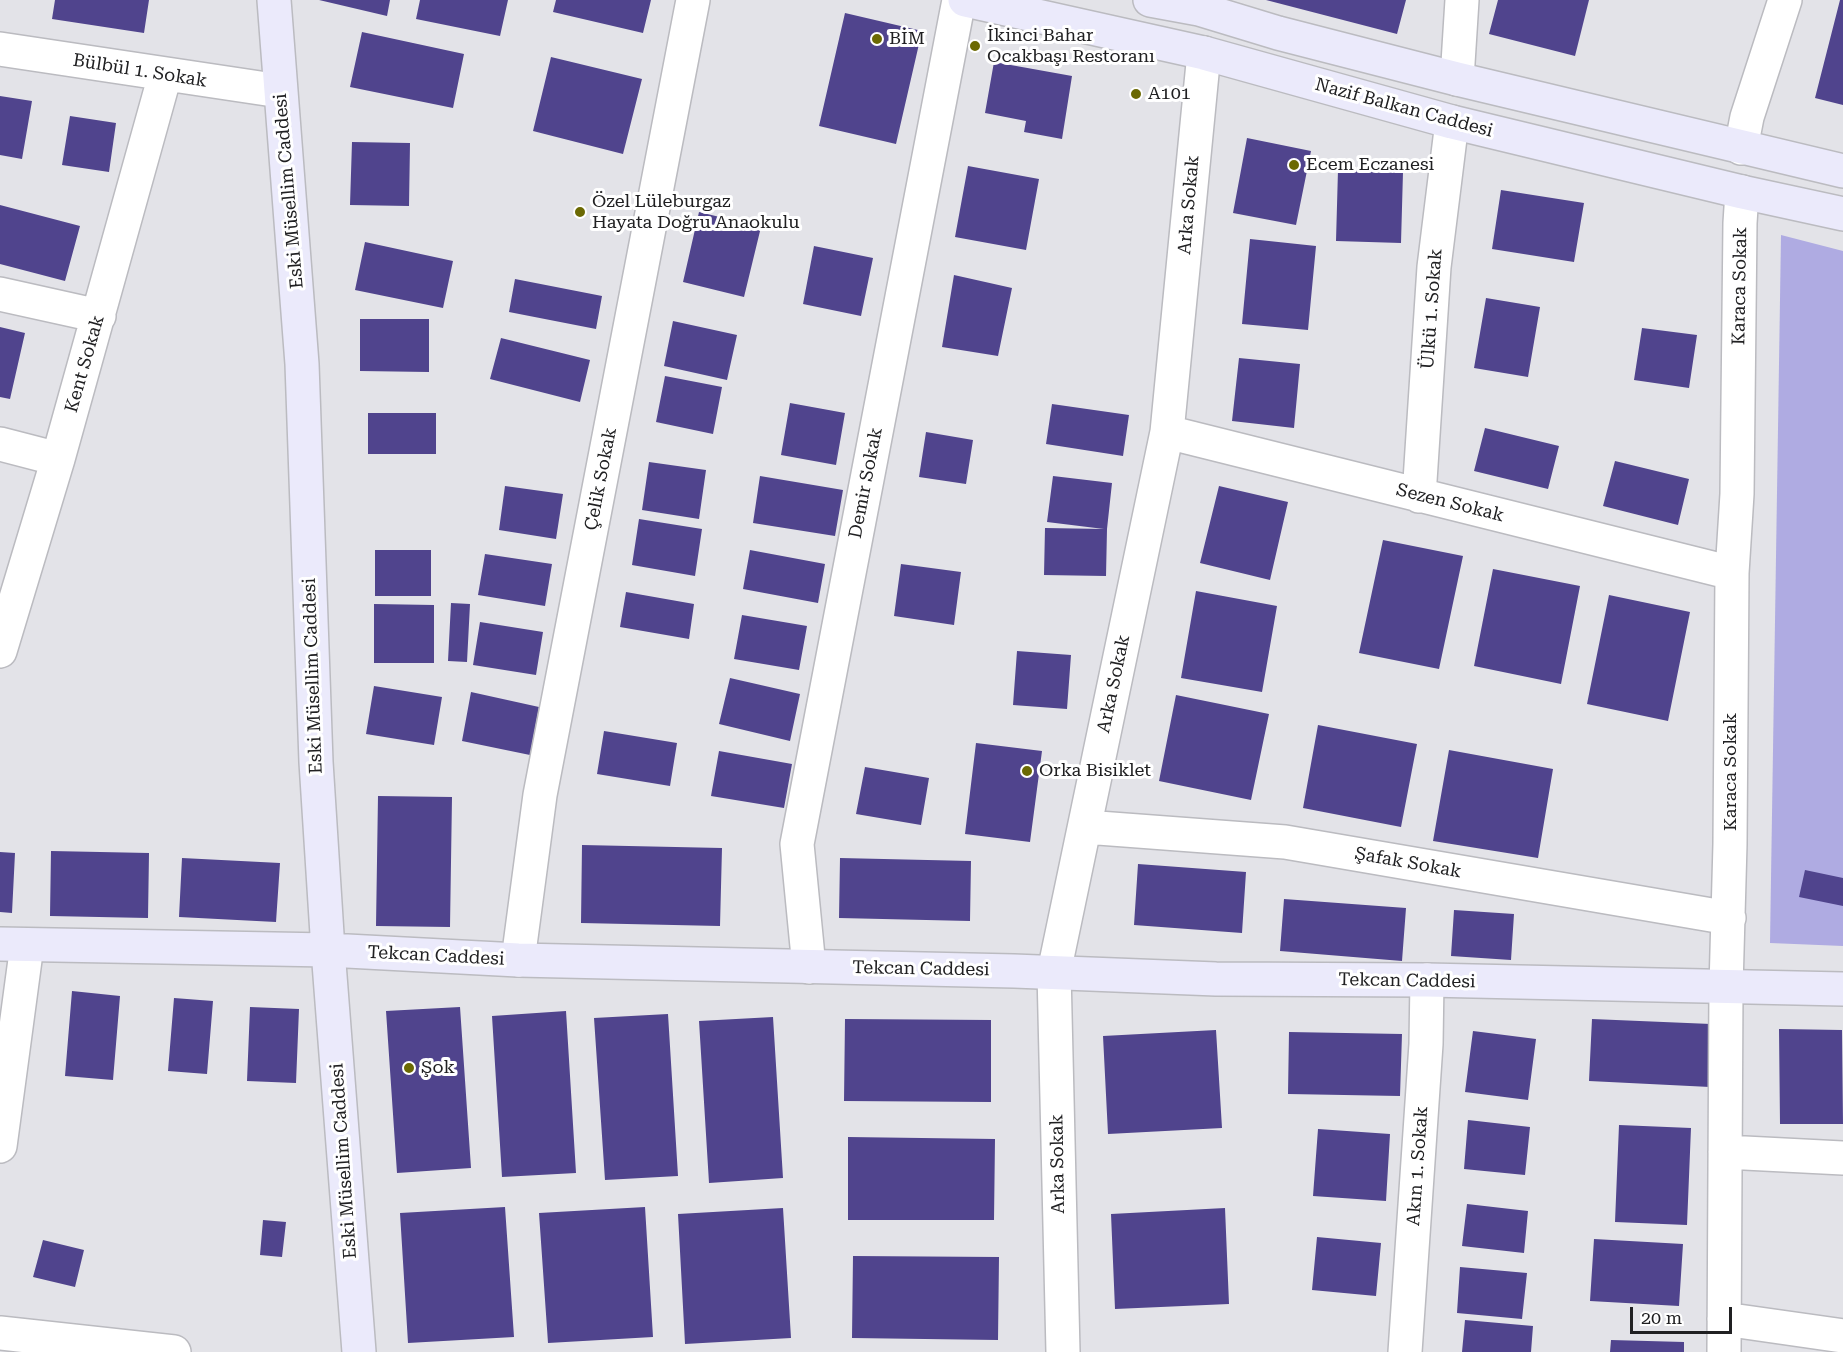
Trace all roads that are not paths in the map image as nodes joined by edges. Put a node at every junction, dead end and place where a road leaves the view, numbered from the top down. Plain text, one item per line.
1 (274, 0) edge
2 (693, 0) edge
3 (959, 0) edge
4 (965, 0) edge
5 (1150, 0) edge
6 (1462, 0) edge
7 (1785, 0) edge
8 (1199, 5) edge
9 (0, 49) edge
10 (1204, 53) junction
11 (165, 75) junction
12 (1457, 79) junction
13 (280, 91) junction
14 (1452, 123) junction
15 (1741, 148) junction
16 (1843, 171) edge
17 (1742, 192) junction
18 (1843, 214) edge
19 (0, 294) edge
20 (99, 316) junction
21 (1167, 432) junction
22 (0, 444) edge
23 (58, 459) junction
24 (1419, 496) junction
25 (1732, 573) junction
26 (0, 651) edge
27 (1084, 827) junction
28 (1729, 918) junction
29 (14, 945) edge
30 (328, 950) junction
31 (518, 960) junction
32 (809, 967) junction
33 (1054, 972) junction
34 (1426, 980) junction
35 (1726, 987) junction
36 (1843, 989) edge
37 (0, 1146) edge
38 (1725, 1152) junction
39 (1843, 1158) edge
40 (1724, 1319) junction
41 (0, 1333) edge
42 (1843, 1336) edge
43 (174, 1352) edge
44 (358, 1352) edge
45 (1063, 1352) edge
46 (1405, 1352) edge
47 (1724, 1352) edge

1 - 13 street, Eski Müsellim Caddesi
2 - 31 street, Çelik Sokak
3 - 32 street, Demir Sokak
4 - 10 street, Nazif Balkan Caddesi
5 - 8 street
6 - 12 street
7 - 15 street
8 - 10 street
8 - 12 street
9 - 11 street, Bülbül 1. Sokak
10 - 14 street, Nazif Balkan Caddesi
10 - 21 street, Arka Sokak
11 - 13 street, Bülbül 1. Sokak
11 - 20 street, Kent Sokak
12 - 15 street
13 - 30 street, Eski Müsellim Caddesi
14 - 17 street, Nazif Balkan Caddesi
14 - 24 street, Ülkü 1. Sokak
15 - 16 street
17 - 18 street, Nazif Balkan Caddesi
17 - 25 street, Karaca Sokak
19 - 20 street
20 - 23 street, Kent Sokak
21 - 24 street, Sezen Sokak
21 - 27 street, Arka Sokak
22 - 23 street
23 - 26 street, Kent Sokak
24 - 25 street, Sezen Sokak
25 - 28 street, Karaca Sokak
27 - 28 street, Şafak Sokak
27 - 33 street, Arka Sokak
28 - 35 street, Karaca Sokak
29 - 30 street, Tekcan Caddesi
29 - 37 street
30 - 31 street, Tekcan Caddesi
30 - 44 street, Eski Müsellim Caddesi
31 - 32 street, Tekcan Caddesi
32 - 33 street, Tekcan Caddesi
33 - 34 street, Tekcan Caddesi
33 - 45 street, Arka Sokak
34 - 35 street, Tekcan Caddesi
34 - 46 street, Akın 1. Sokak
35 - 36 street, Tekcan Caddesi
35 - 38 street, Karaca Sokak
38 - 39 street
38 - 40 street, Karaca Sokak
40 - 42 street
40 - 47 street, Karaca Sokak
41 - 43 street

